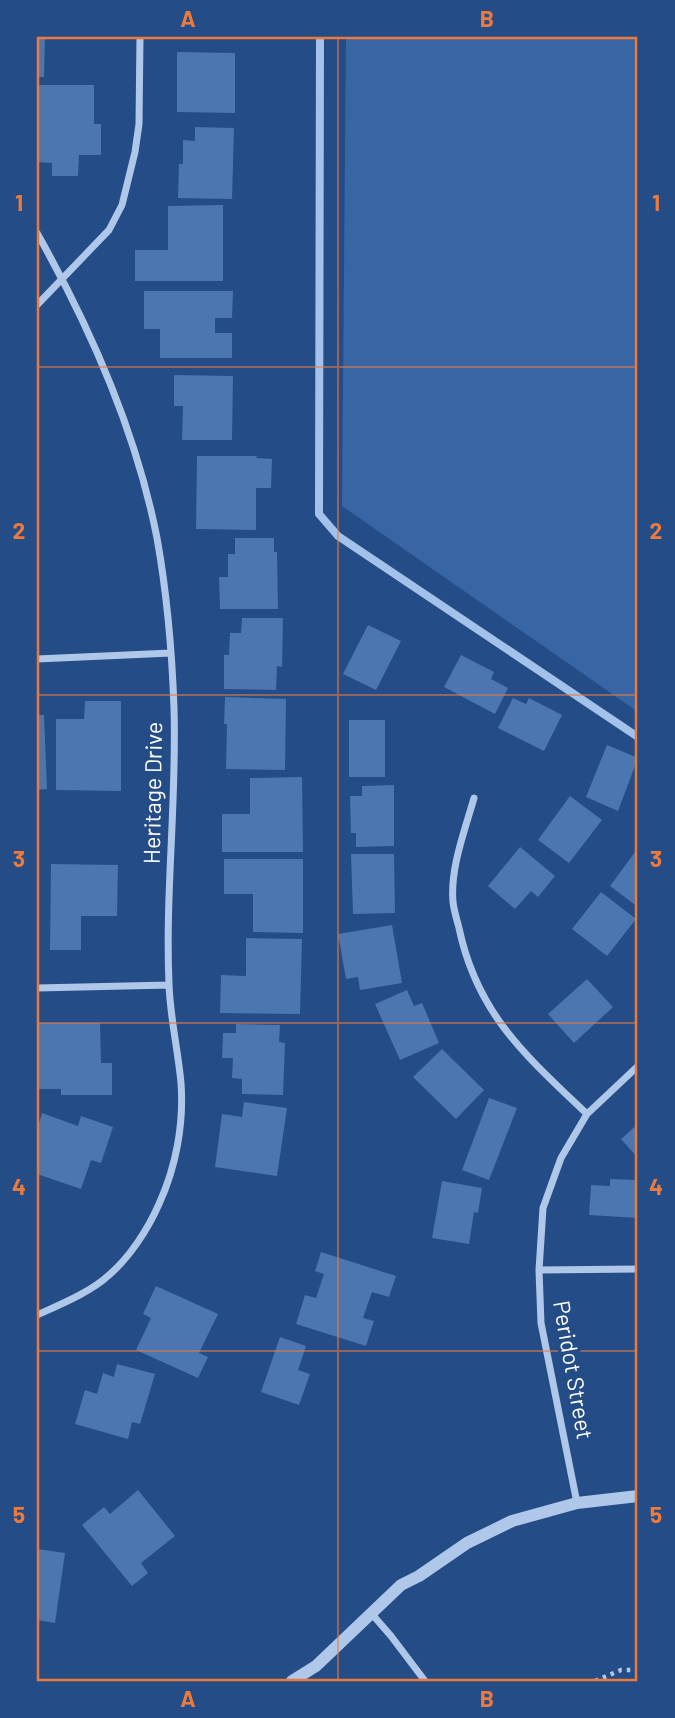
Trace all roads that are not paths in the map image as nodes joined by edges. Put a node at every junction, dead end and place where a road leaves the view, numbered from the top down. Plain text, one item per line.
1 (140, 37) edge
2 (37, 233) edge
3 (62, 278) junction
4 (37, 305) edge
5 (171, 653) junction
6 (37, 659) edge
7 (474, 798) dead end
8 (169, 985) junction
9 (37, 988) edge
10 (638, 1066) edge
11 (587, 1114) junction
12 (638, 1269) edge
13 (539, 1270) junction
14 (37, 1315) edge
15 (638, 1496) edge
16 (577, 1503) junction
17 (371, 1614) junction
18 (292, 1681) edge
19 (425, 1681) edge

1 - 3 street
2 - 3 street, Heritage Drive
3 - 4 street
3 - 5 street, Heritage Drive
5 - 6 street
5 - 8 street, Heritage Drive
7 - 11 street
8 - 9 street
8 - 14 street, Heritage Drive
10 - 11 street, Peridot Street
11 - 13 street, Peridot Street
12 - 13 street
13 - 16 street, Peridot Street
15 - 16 street
16 - 17 street
17 - 18 street
17 - 19 street

